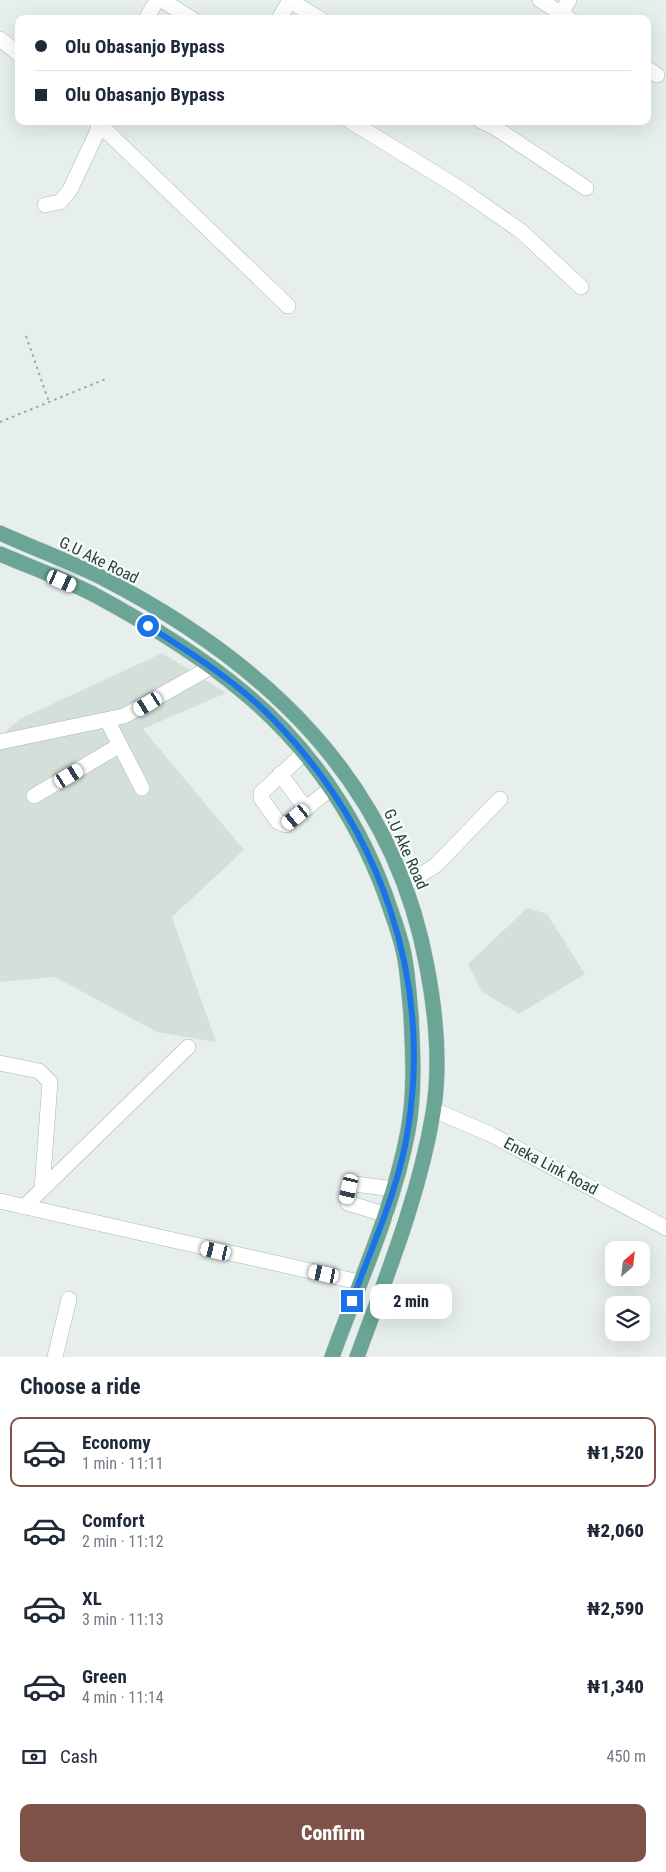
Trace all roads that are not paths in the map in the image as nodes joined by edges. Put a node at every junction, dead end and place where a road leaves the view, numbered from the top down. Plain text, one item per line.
1 (157, 0) edge
2 (162, 0) edge
3 (290, 0) edge
4 (540, 0) edge
5 (565, 13) edge
6 (148, 15) edge
7 (186, 15) edge
8 (281, 15) edge
9 (314, 15) edge
10 (2, 47) edge
11 (15, 52) edge
12 (98, 125) edge
13 (99, 125) edge
14 (357, 125) edge
15 (494, 125) edge
16 (586, 188) dead end
17 (45, 205) dead end
18 (581, 287) dead end
19 (288, 306) dead end
20 (0, 533) edge
21 (0, 554) edge
22 (211, 667) junction
23 (107, 720) junction
24 (0, 742) edge
25 (120, 745) junction
26 (304, 753) junction
27 (280, 774) junction
28 (142, 788) dead end
29 (331, 788) junction
30 (34, 796) dead end
31 (500, 799) dead end
32 (306, 809) junction
33 (405, 885) junction
34 (188, 1047) dead end
35 (0, 1062) edge
36 (434, 1110) junction
37 (42, 1189) junction
38 (394, 1189) junction
39 (0, 1201) edge
40 (24, 1207) junction
41 (387, 1215) junction
42 (666, 1228) edge
43 (359, 1282) junction
44 (69, 1298) dead end
45 (55, 1357) edge
46 (332, 1357) edge
47 (357, 1357) edge

1 - 6 street
2 - 7 street
3 - 8 street
3 - 9 street
4 - 5 street
10 - 11 street
12 - 17 street
13 - 19 street
14 - 18 street
15 - 16 street
20 - 33 main road, G.U Ake Road
21 - 22 main road
22 - 23 street
22 - 26 main road
23 - 24 street
23 - 25 street
25 - 28 street
25 - 30 street
26 - 27 street
26 - 29 main road
27 - 32 street
27 - 32 street
29 - 32 street
29 - 38 main road
31 - 33 street
33 - 36 main road, G.U Ake Road
34 - 37 street
35 - 37 street
36 - 42 street, Eneka Link Road
36 - 47 main road, G.U Ake Road
37 - 40 street
38 - 41 main road
38 - 41 street
39 - 40 street
40 - 43 street
41 - 43 main road
43 - 46 main road
44 - 45 street

